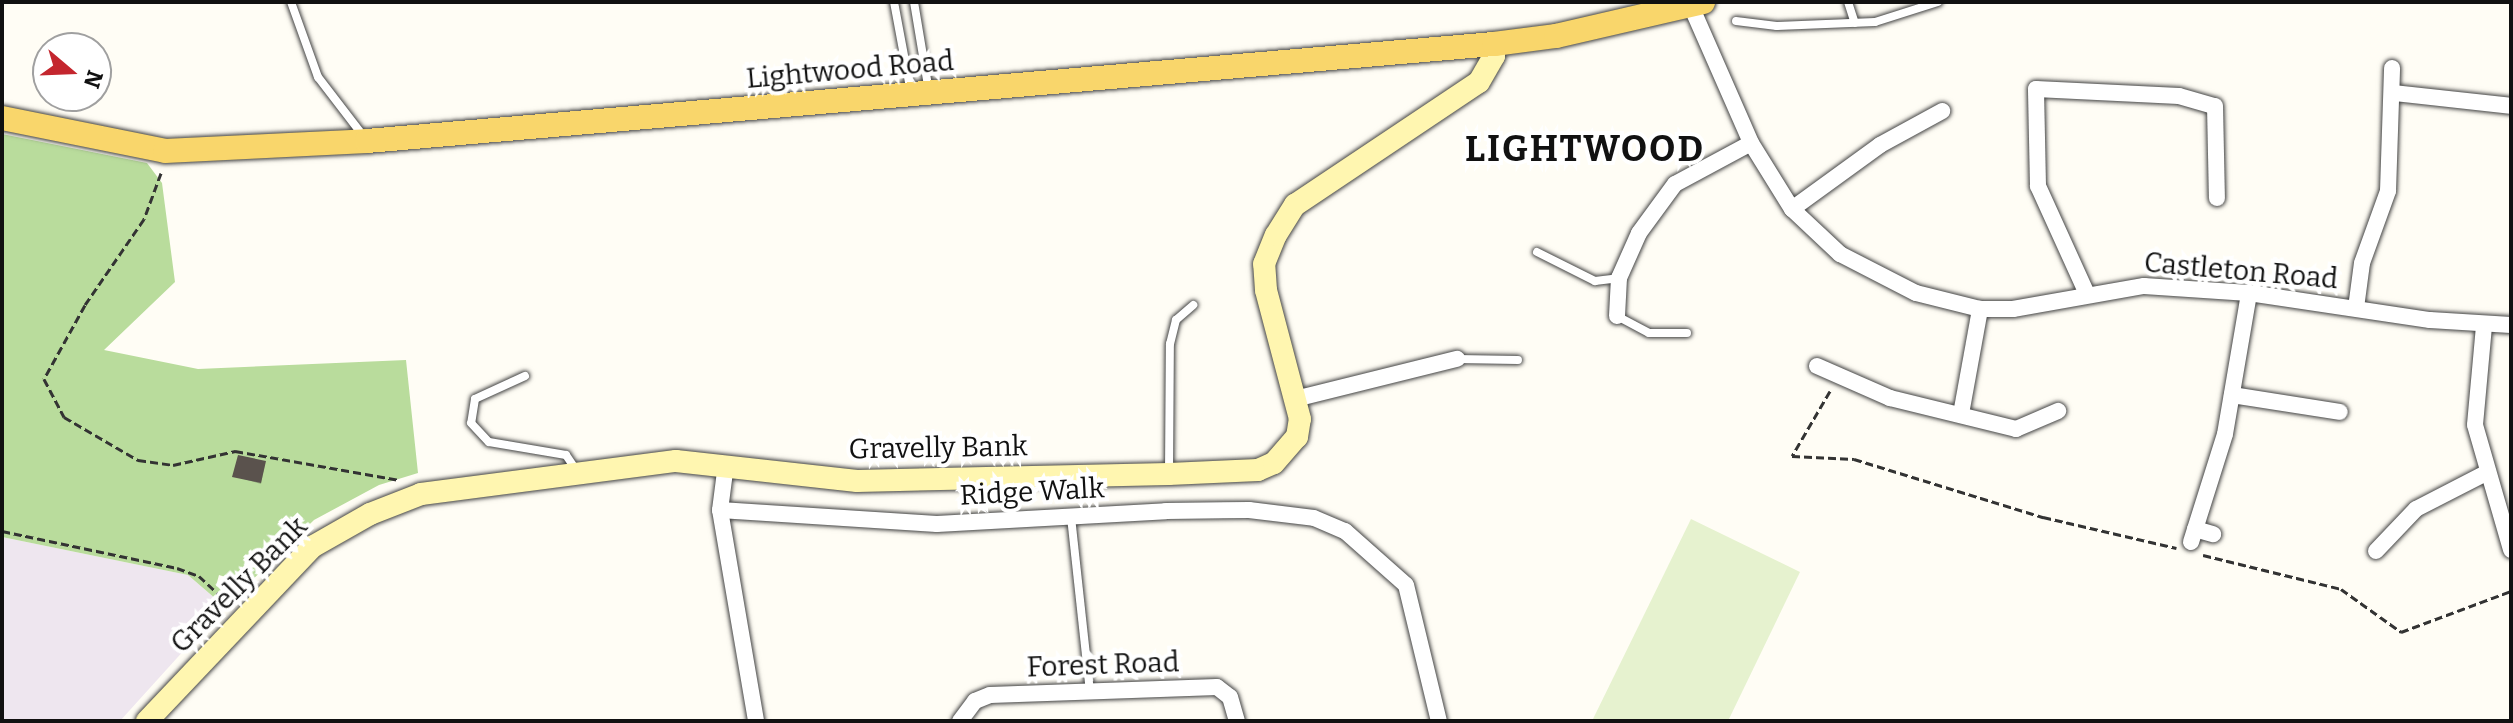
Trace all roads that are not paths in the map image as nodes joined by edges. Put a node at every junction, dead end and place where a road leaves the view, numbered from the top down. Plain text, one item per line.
1 (291, 2) edge
2 (894, 2) edge
3 (914, 2) edge
4 (1848, 2) edge
5 (1938, 2) edge
6 (1697, 4) edge
7 (1736, 21) dead end
8 (1855, 23) junction
9 (1494, 44) junction
10 (2392, 68) dead end
11 (920, 93) junction
12 (2394, 93) junction
13 (1915, 103) dead end
14 (2511, 106) edge
15 (1942, 111) dead end
16 (2, 118) edge
17 (1923, 119) junction
18 (367, 141) junction
19 (1751, 143) junction
20 (2217, 198) dead end
21 (1792, 209) junction
22 (1537, 252) dead end
23 (1619, 278) junction
24 (2249, 293) junction
25 (2087, 294) junction
26 (1193, 305) dead end
27 (2356, 308) junction
28 (1980, 309) junction
29 (1617, 316) joint
30 (2511, 325) edge
31 (2484, 326) junction
32 (1687, 333) dead end
33 (1457, 359) joint
34 (1518, 360) dead end
35 (1817, 366) dead end
36 (525, 376) dead end
37 (2232, 395) junction
38 (1299, 398) junction
39 (2058, 411) dead end
40 (2340, 412) dead end
41 (1961, 414) junction
42 (726, 464) junction
43 (2486, 473) junction
44 (579, 474) junction
45 (1169, 474) junction
46 (720, 510) junction
47 (1071, 516) junction
48 (2213, 534) dead end
49 (2511, 550) edge
50 (2376, 551) dead end
51 (1090, 692) junction
52 (147, 721) edge
53 (756, 721) edge
54 (960, 721) edge
55 (1237, 721) edge
56 (1439, 721) edge

1 - 18 lane
2 - 11 lane
3 - 11 lane
4 - 8 lane
5 - 8 lane
6 - 9 main road, Lightwood Road
6 - 19 street, Castleton Road
7 - 8 lane
9 - 11 main road, Lightwood Road
9 - 38 street, Gravelly Bank
10 - 12 street
11 - 18 main road, Lightwood Road
12 - 14 street
12 - 27 street
13 - 17 street
15 - 17 street
16 - 18 main road, Lightwood Road
17 - 21 street
19 - 21 street, Castleton Road
19 - 23 street
20 - 25 street
21 - 28 street, Castleton Road
22 - 23 lane
23 - 29 street
24 - 25 street, Castleton Road
24 - 27 street, Castleton Road
24 - 37 street
25 - 28 street, Castleton Road
26 - 45 lane
27 - 31 street, Castleton Road
28 - 41 street
29 - 32 lane
30 - 31 street, Castleton Road
31 - 43 street
33 - 34 lane
33 - 38 street
35 - 41 street
36 - 44 lane
37 - 40 street
37 - 48 street
38 - 45 street, Gravelly Bank
39 - 41 street
42 - 44 street, Gravelly Bank
42 - 45 street, Gravelly Bank
42 - 46 street
43 - 49 street
43 - 50 street
44 - 52 street, Gravelly Bank
46 - 47 street, Ridge Walk
46 - 53 street
47 - 51 lane
47 - 56 street, Ridge Walk
51 - 54 street, Forest Road
51 - 55 street, Forest Road

